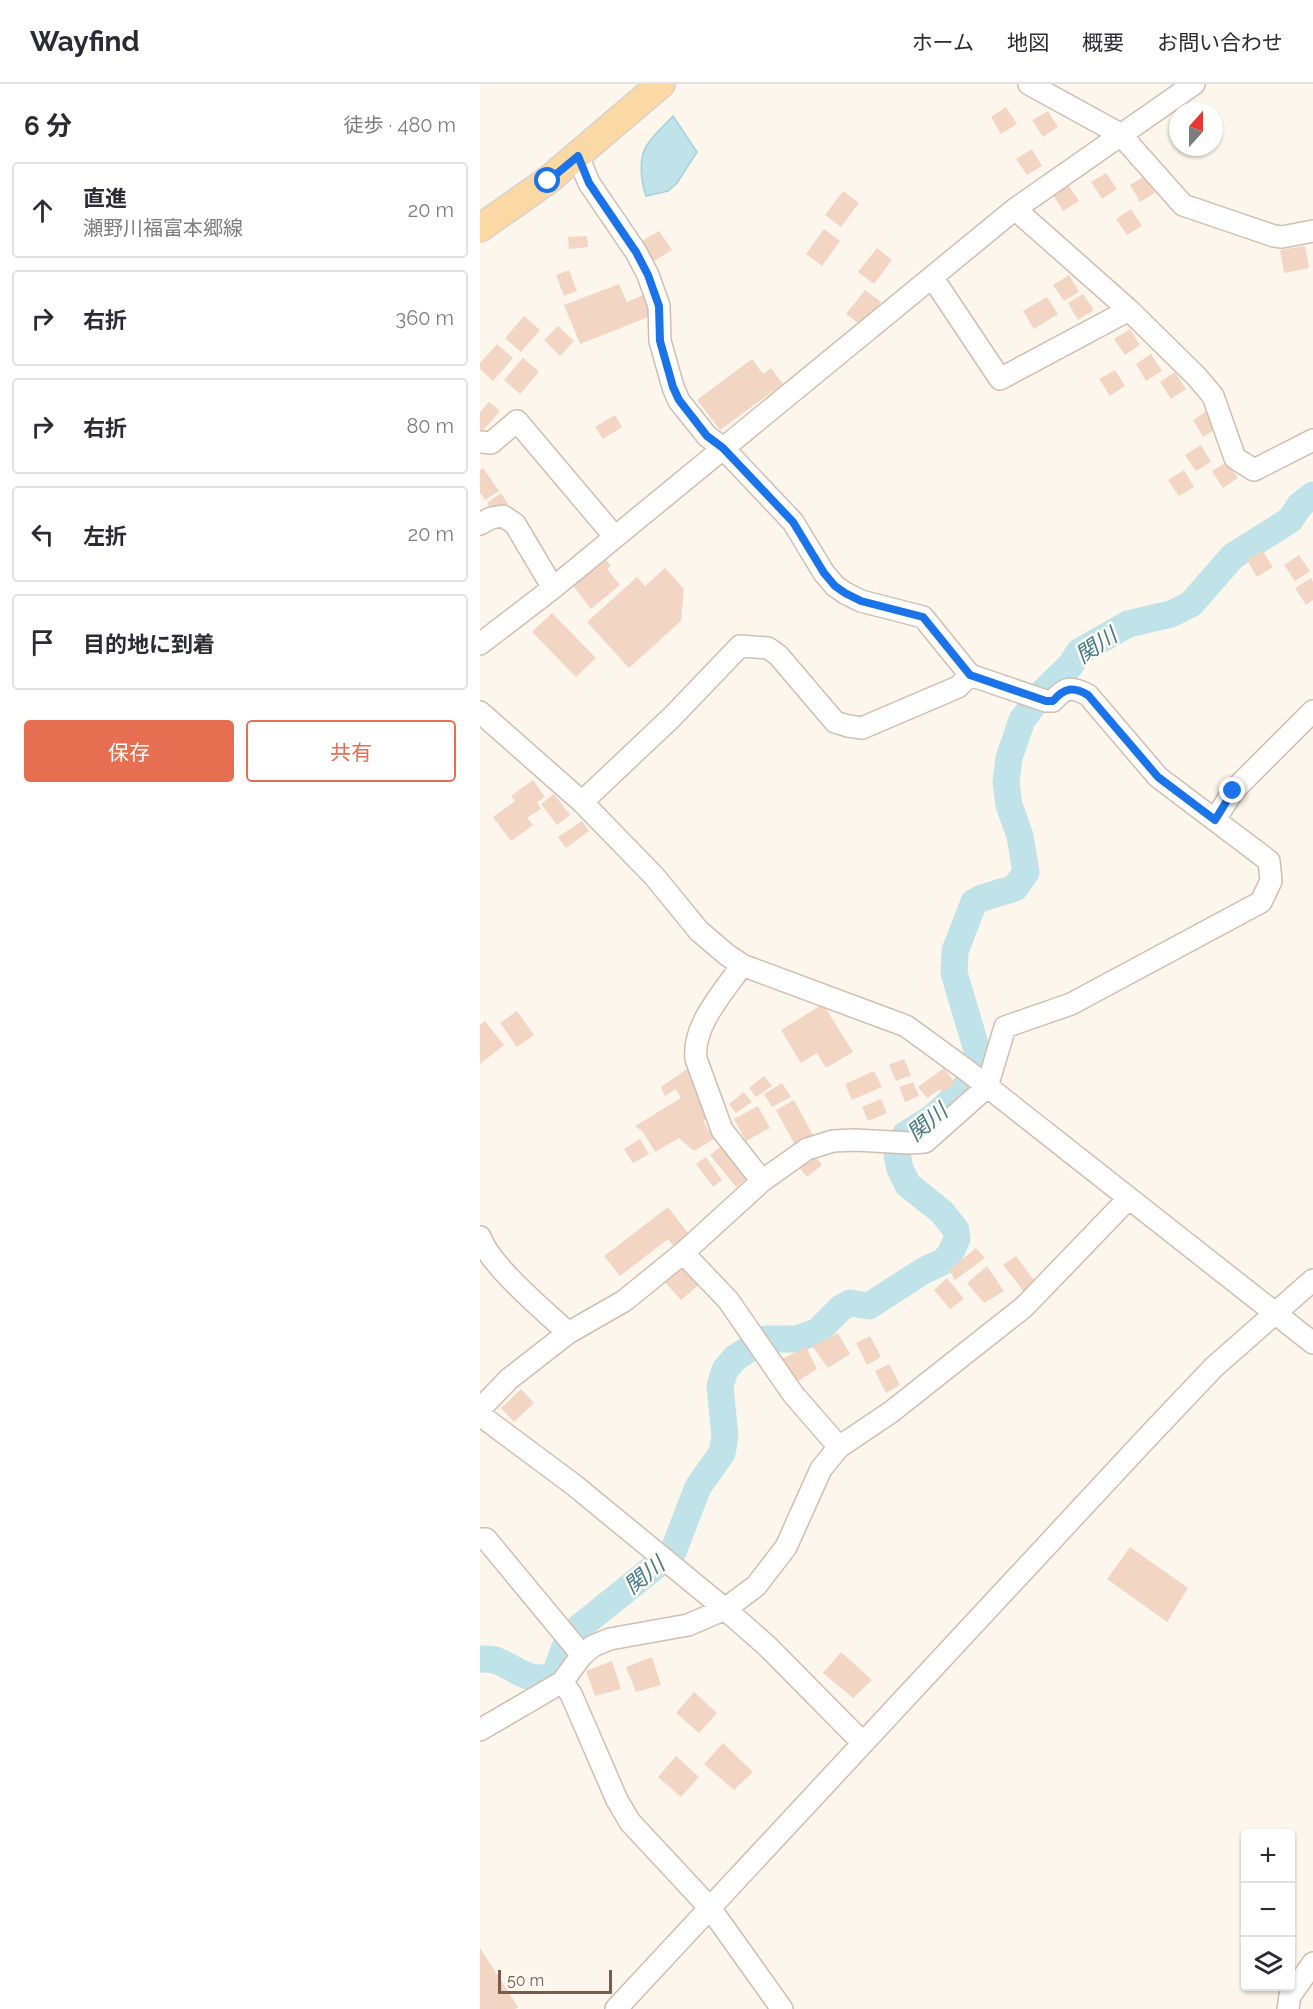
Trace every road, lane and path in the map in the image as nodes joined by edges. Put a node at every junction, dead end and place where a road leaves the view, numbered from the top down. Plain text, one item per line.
1 (661, 84) edge
2 (1029, 84) edge
3 (1194, 84) edge
4 (1120, 134) junction
5 (578, 156) junction
6 (1015, 209) junction
7 (480, 228) edge
8 (1313, 231) edge
9 (932, 277) junction
10 (1129, 310) junction
11 (1313, 440) edge
12 (480, 442) edge
13 (723, 448) junction
14 (480, 524) edge
15 (615, 537) junction
16 (553, 588) junction
17 (480, 644) edge
18 (970, 675) junction
19 (1313, 711) edge
20 (480, 712) edge
21 (582, 802) junction
22 (1215, 820) junction
23 (742, 965) junction
24 (977, 1079) junction
25 (762, 1181) junction
26 (1129, 1198) junction
27 (480, 1237) edge
28 (682, 1253) junction
29 (1313, 1280) edge
30 (1275, 1312) junction
31 (568, 1332) junction
32 (1313, 1343) edge
33 (480, 1409) edge
34 (480, 1415) edge
35 (839, 1447) junction
36 (480, 1539) edge
37 (726, 1610) junction
38 (573, 1644) junction
39 (562, 1682) junction
40 (480, 1730) edge
41 (863, 1743) junction
42 (710, 1908) junction
43 (1313, 1963) edge
44 (616, 2009) edge
45 (782, 2009) edge
46 (1288, 2009) edge

1 - 5 main road
2 - 4 street
3 - 4 street
4 - 6 street
4 - 8 street
5 - 7 main road
5 - 13 street
6 - 9 street
6 - 10 street
9 - 10 street
9 - 13 street
10 - 11 street
12 - 15 street
13 - 15 street
13 - 18 street
14 - 16 street
15 - 16 street
16 - 17 street
18 - 21 street
18 - 22 street
19 - 22 street
20 - 21 street
21 - 23 street
22 - 24 street
23 - 24 street
23 - 25 street
24 - 25 street
24 - 26 street
25 - 28 street
26 - 30 street
26 - 35 street
27 - 31 street
28 - 31 street
28 - 35 street
29 - 30 street
30 - 32 street
30 - 41 street
31 - 33 street
34 - 37 street
35 - 37 street
36 - 38 street
37 - 38 street
37 - 41 street
38 - 39 street
39 - 40 street
39 - 42 street
41 - 42 street
42 - 44 street
42 - 45 street
43 - 46 street

